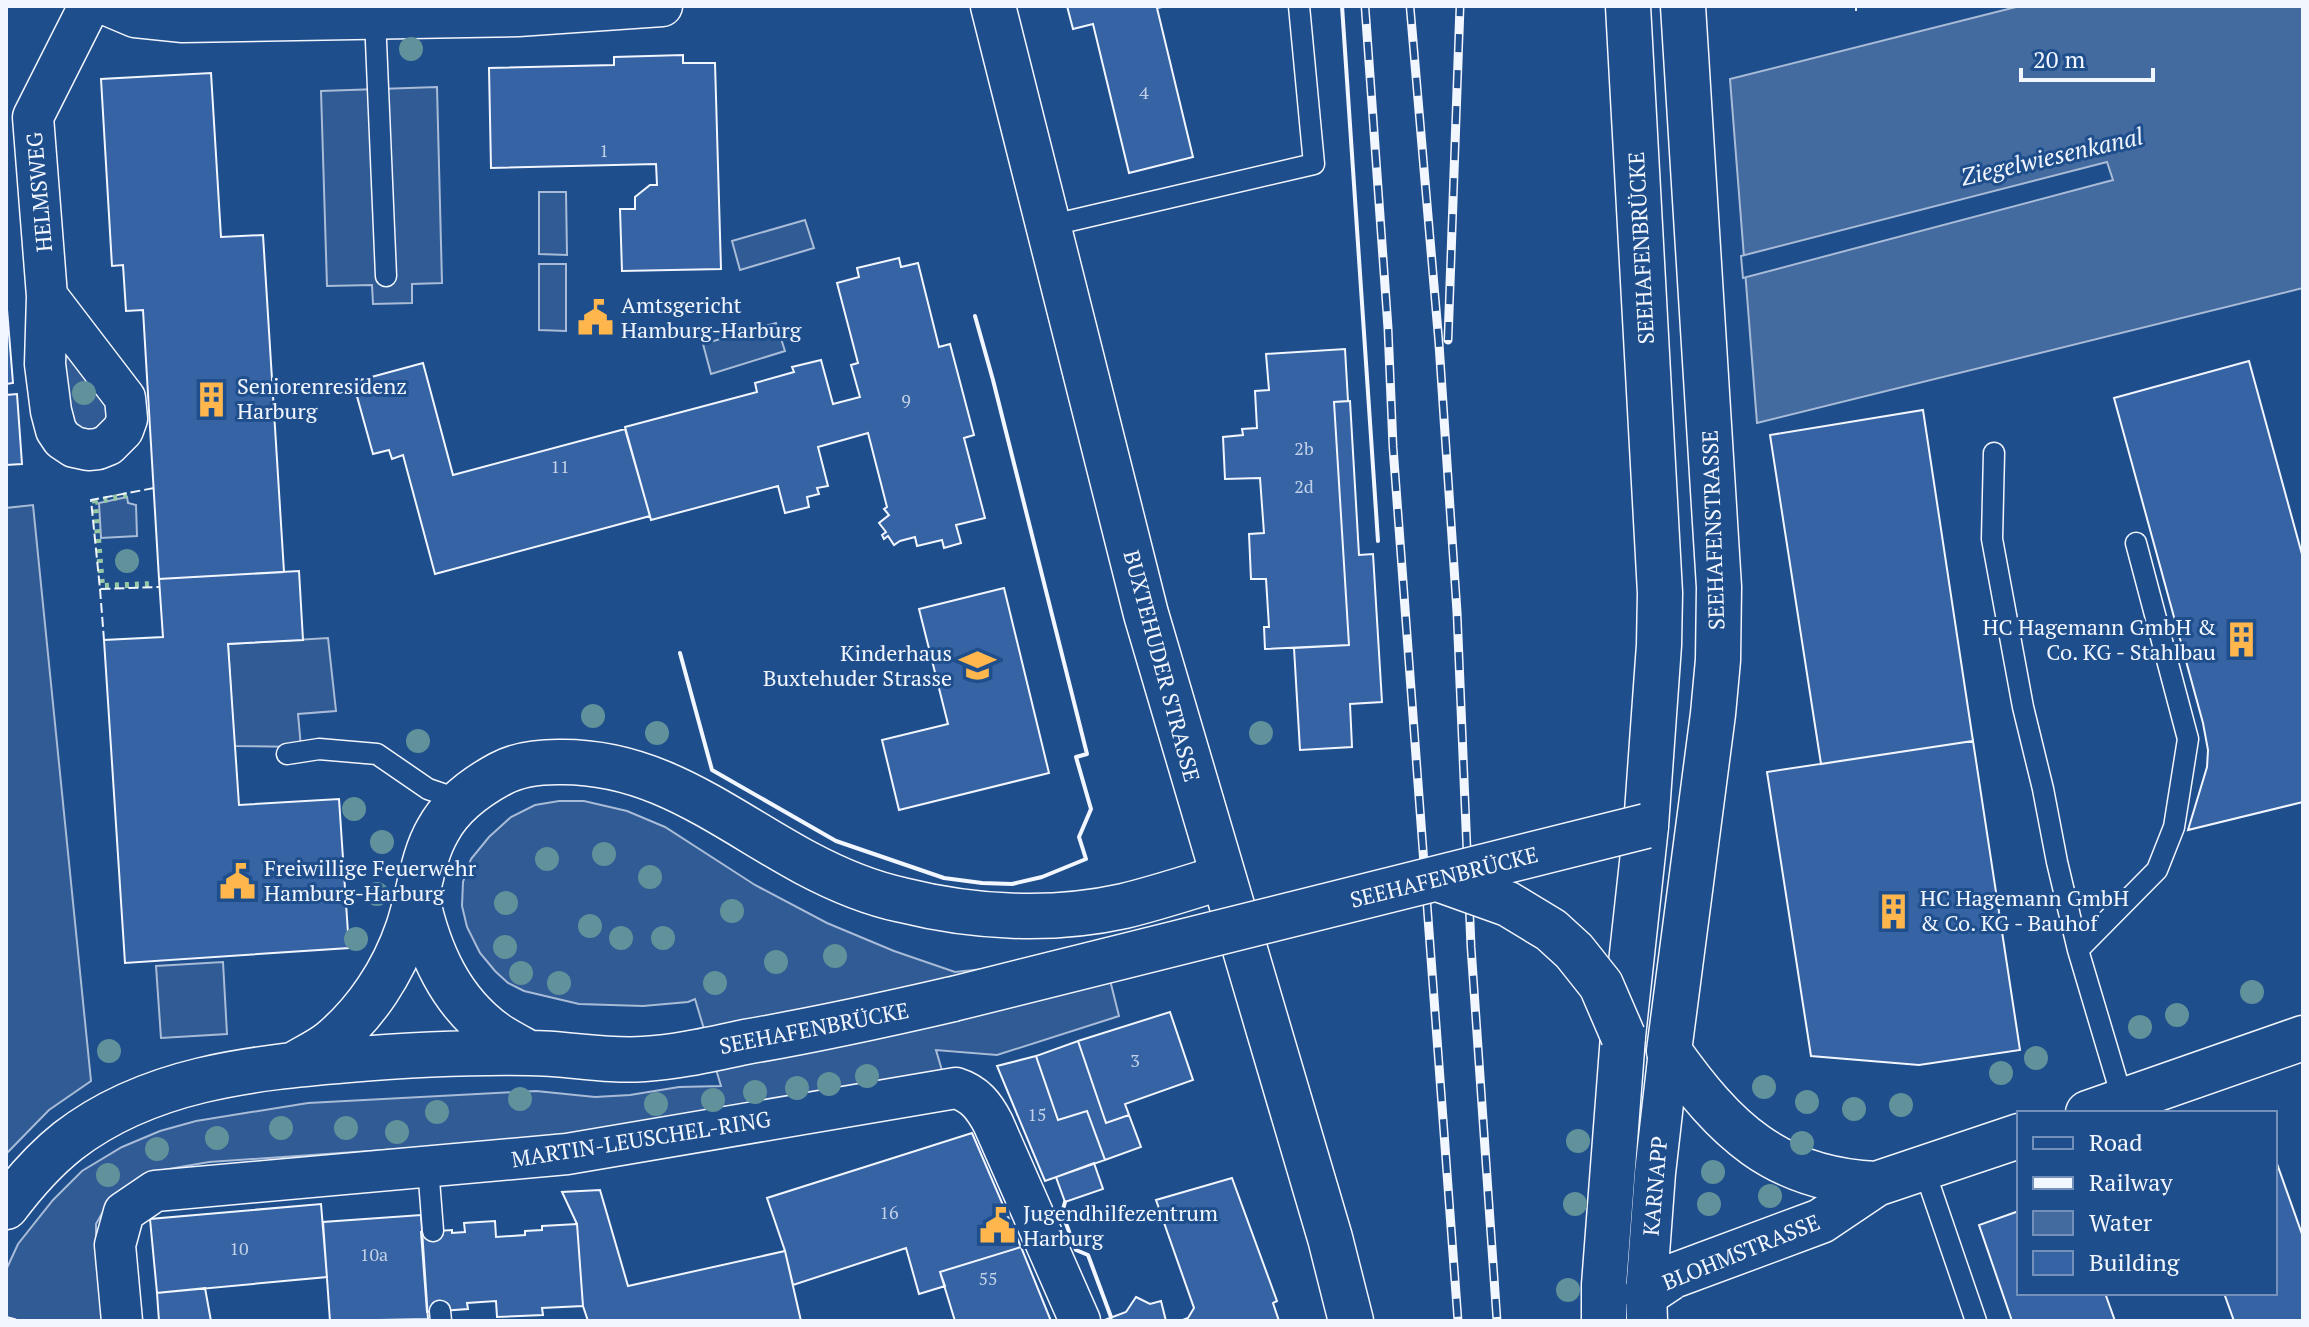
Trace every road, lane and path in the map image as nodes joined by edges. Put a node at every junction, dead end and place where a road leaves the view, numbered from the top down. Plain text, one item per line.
1 (89, 6) edge
2 (109, 6) edge
3 (662, 6) edge
4 (993, 6) edge
5 (1299, 6) edge
6 (1628, 6) edge
7 (1683, 6) edge
8 (375, 18) junction
9 (1048, 226) junction
10 (386, 276) dead end
11 (47, 296) dead end
12 (1994, 453) dead end
13 (2136, 543) dead end
14 (287, 754) dead end
15 (463, 801) junction
16 (1646, 826) junction
17 (1223, 877) junction
18 (1438, 879) junction
19 (417, 898) junction
20 (2078, 950) junction
21 (447, 982) junction
22 (1623, 1036) junction
23 (2303, 1038) edge
24 (1669, 1051) junction
25 (529, 1053) junction
26 (415, 1055) junction
27 (295, 1064) junction
28 (2105, 1107) edge
29 (2017, 1137) edge
30 (428, 1167) junction
31 (1924, 1169) junction
32 (1876, 1184) junction
33 (6, 1207) edge
34 (433, 1231) dead end
35 (1647, 1307) edge
36 (122, 1321) edge
37 (1080, 1321) edge
38 (1351, 1321) edge
39 (1604, 1321) edge
40 (1976, 1321) edge

1 - 11 street, HELMSWEG
2 - 8 street
3 - 8 street
4 - 9 main road, BUXTEHUDER STRASSE
5 - 9 lane
6 - 16 main road, SEEHAFENBRÜCKE
7 - 24 main road, SEEHAFENSTRASSE
8 - 10 lane
9 - 17 main road, BUXTEHUDER STRASSE
12 - 20 lane
13 - 20 lane
14 - 15 lane
15 - 17 main road
15 - 19 main road
16 - 18 main road, SEEHAFENBRÜCKE, bridge
16 - 22 main road, SEEHAFENBRÜCKE
17 - 38 main road, BUXTEHUDER STRASSE
18 - 22 main road, bridge
18 - 25 main road, SEEHAFENBRÜCKE, bridge
19 - 21 main road
19 - 27 main road
20 - 28 lane
21 - 25 main road
21 - 26 main road
22 - 39 main road, SEEHAFENBRÜCKE
23 - 28 main road
24 - 32 main road, BLOHMSTRASSE
24 - 35 street, KARNAPP
25 - 26 main road, SEEHAFENBRÜCKE
26 - 27 main road, SEEHAFENBRÜCKE
27 - 33 main road, SEEHAFENBRÜCKE
29 - 31 main road, BLOHMSTRASSE
30 - 34 lane
30 - 36 street, MARTIN-LEUSCHEL-RING
30 - 37 street, MARTIN-LEUSCHEL-RING
31 - 32 main road, BLOHMSTRASSE
31 - 40 lane
32 - 35 main road, BLOHMSTRASSE

